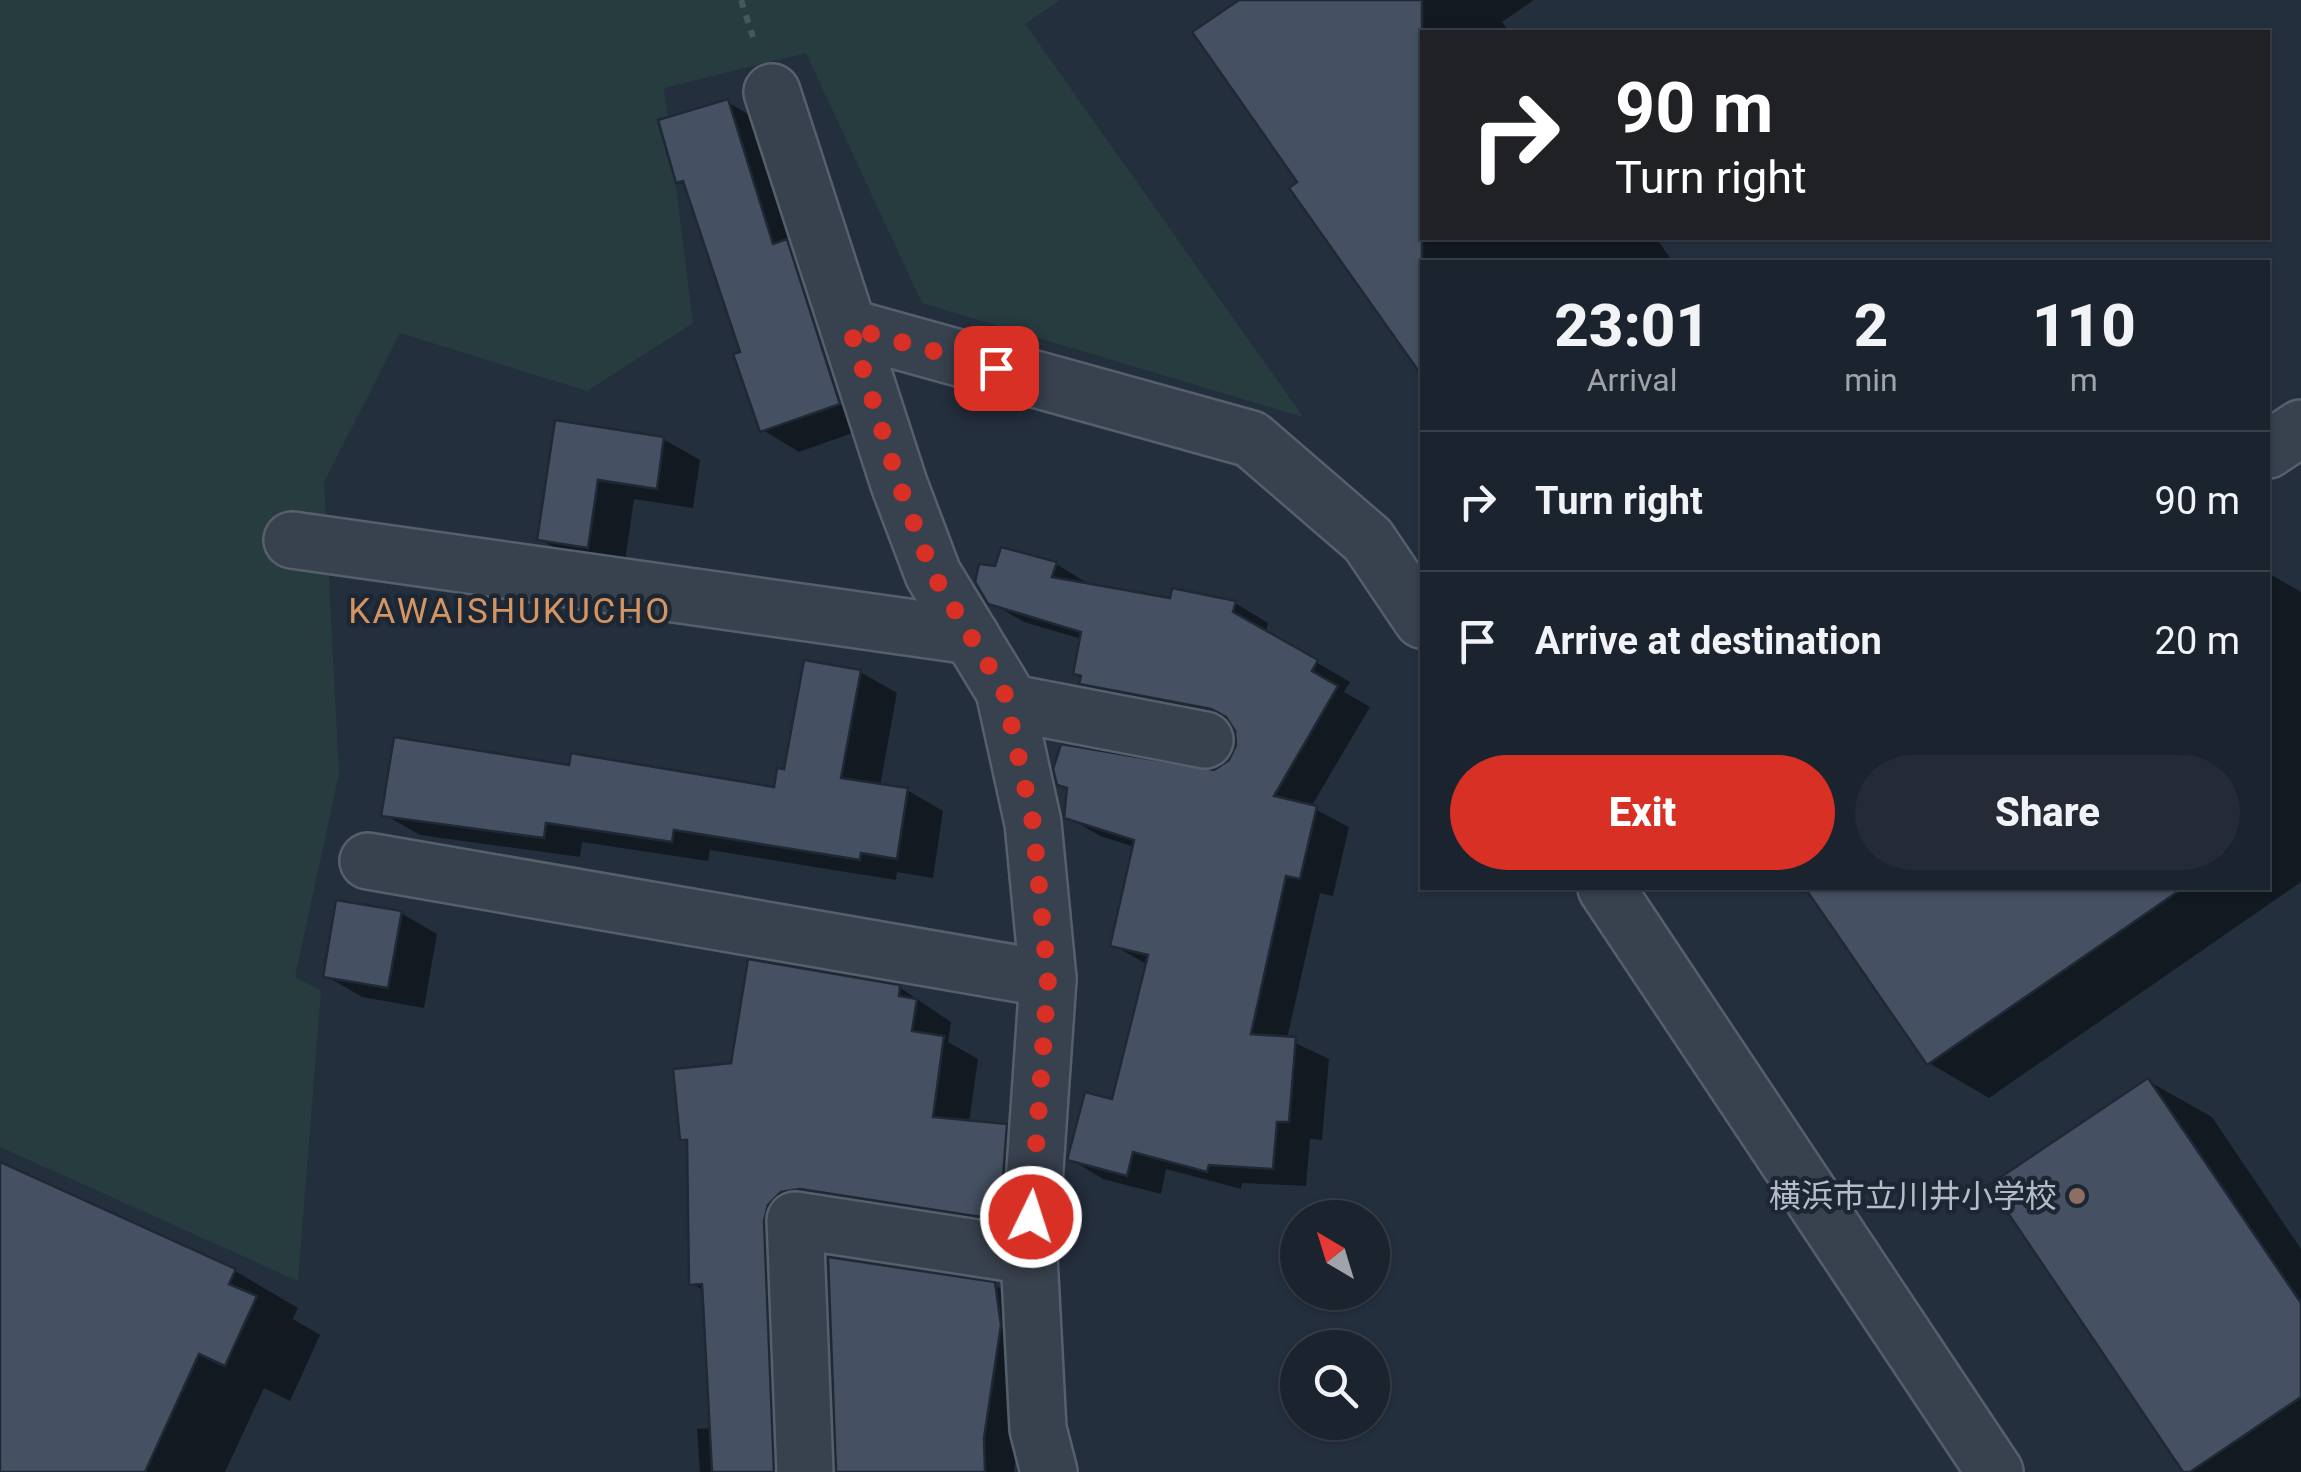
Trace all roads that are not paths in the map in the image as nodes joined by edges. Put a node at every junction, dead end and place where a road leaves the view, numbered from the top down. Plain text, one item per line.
1 (772, 92) dead end
2 (850, 328) junction
3 (2301, 428) edge
4 (2270, 449) edge
5 (292, 540) dead end
6 (1420, 617) edge
7 (971, 636) junction
8 (1007, 702) junction
9 (1205, 740) dead end
10 (368, 860) dead end
11 (1615, 890) edge
12 (1048, 979) junction
13 (1029, 1256) junction
14 (805, 1472) edge
15 (1049, 1472) edge
16 (1996, 1472) edge

1 - 2 street
2 - 6 street
2 - 7 street
3 - 4 street
5 - 7 street
7 - 8 street
8 - 9 street
8 - 12 street
10 - 12 street
11 - 16 street
12 - 13 street
13 - 14 street
13 - 15 street

